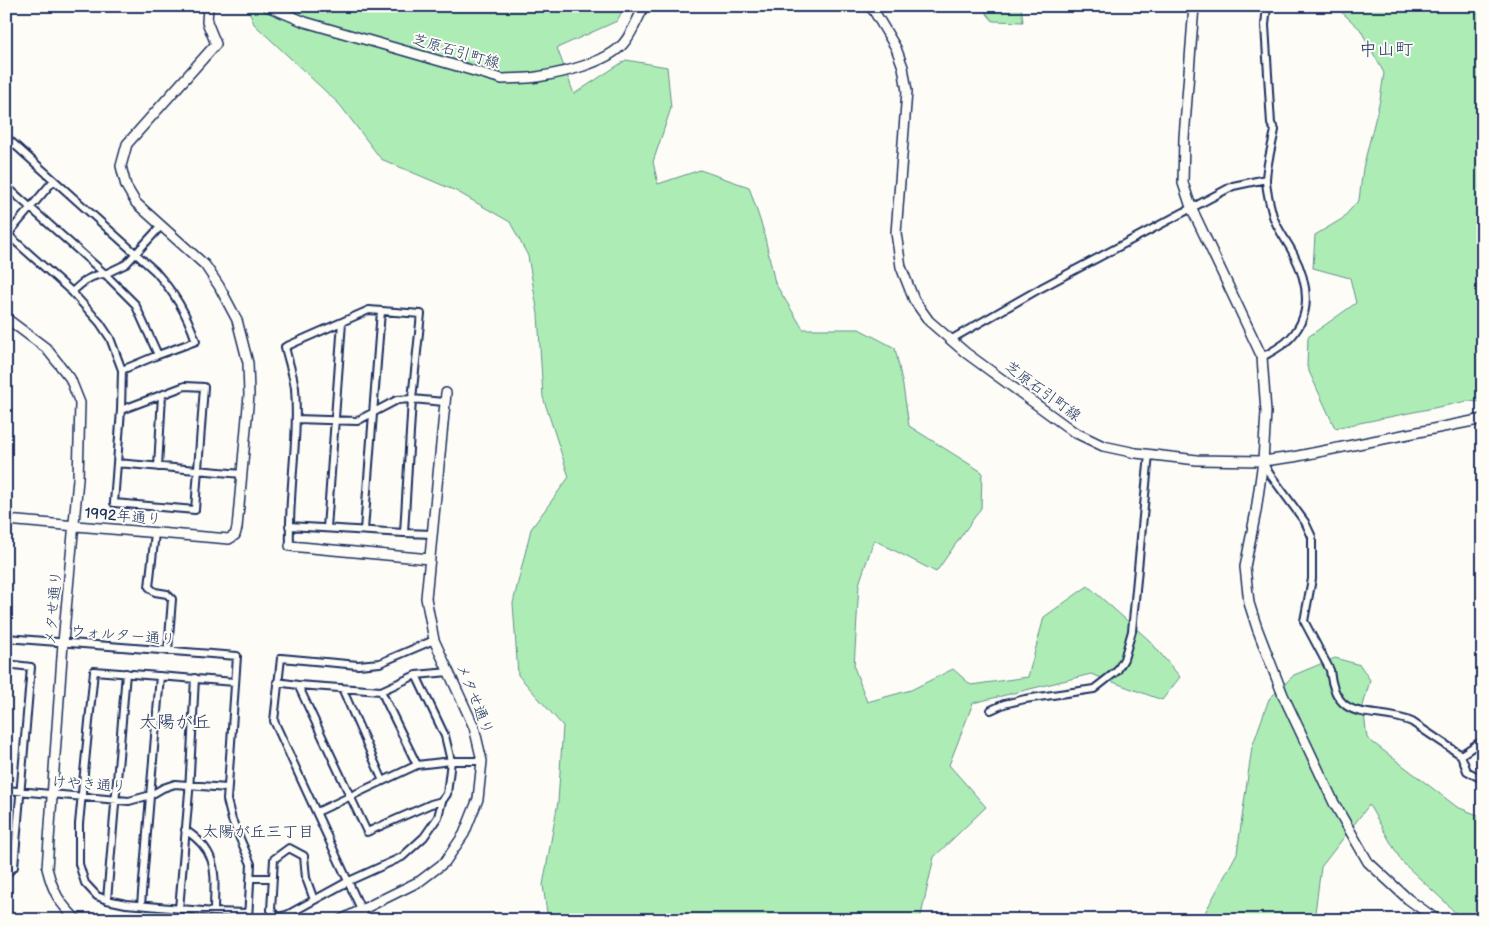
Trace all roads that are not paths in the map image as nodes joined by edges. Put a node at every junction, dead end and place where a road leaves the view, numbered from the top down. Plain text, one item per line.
1 (208, 6) edge
2 (267, 6) edge
3 (644, 6) edge
4 (869, 6) edge
5 (1194, 6) edge
6 (1267, 6) edge
7 (6, 137) edge
8 (1266, 179) junction
9 (54, 180) junction
10 (6, 186) edge
11 (1191, 207) junction
12 (31, 208) junction
13 (161, 226) junction
14 (7, 233) edge
15 (135, 254) junction
16 (105, 274) junction
17 (72, 292) junction
18 (381, 310) junction
19 (6, 318) edge
20 (342, 322) junction
21 (950, 340) junction
22 (158, 355) junction
23 (1262, 357) junction
24 (122, 370) junction
25 (162, 394) junction
26 (445, 397) joint
27 (412, 399) junction
28 (121, 410) junction
29 (373, 412) junction
30 (296, 419) junction
31 (1483, 419) edge
32 (335, 420) junction
33 (1149, 454) junction
34 (1263, 461) junction
35 (117, 463) junction
36 (158, 467) junction
37 (198, 470) junction
38 (242, 474) junction
39 (6, 520) edge
40 (74, 526) junction
41 (289, 526) junction
42 (327, 528) junction
43 (364, 530) junction
44 (404, 532) junction
45 (154, 533) junction
46 (433, 534) junction
47 (290, 546) joint
48 (430, 559) junction
49 (6, 638) edge
50 (434, 640) junction
51 (63, 642) junction
52 (168, 651) junction
53 (6, 664) edge
54 (449, 672) junction
55 (126, 673) junction
56 (160, 676) junction
57 (416, 676) junction
58 (195, 678) junction
59 (235, 682) junction
60 (277, 682) junction
61 (298, 685) junction
62 (342, 688) junction
63 (381, 691) junction
64 (991, 710) dead end
65 (1483, 740) edge
66 (1461, 755) junction
67 (451, 761) junction
68 (482, 761) junction
69 (417, 765) junction
70 (1483, 780) edge
71 (383, 781) junction
72 (189, 785) junction
73 (227, 788) junction
74 (6, 790) edge
75 (20, 792) junction
76 (52, 794) junction
77 (150, 795) junction
78 (81, 796) junction
79 (352, 797) junction
80 (116, 800) junction
81 (442, 801) junction
82 (317, 812) junction
83 (185, 830) junction
84 (6, 874) edge
85 (251, 878) junction
86 (273, 878) junction
87 (349, 881) junction
88 (107, 900) junction
89 (314, 900) junction
90 (142, 906) junction
91 (179, 909) junction
92 (362, 910) junction
93 (214, 912) junction
94 (248, 916) edge
95 (77, 920) edge
96 (341, 920) edge
97 (366, 920) edge
98 (1438, 920) edge

1 - 13 street
2 - 3 street, 芝原石引町線
4 - 21 street, 芝原石引町線
5 - 11 street
6 - 8 street
7 - 9 street
8 - 11 street
8 - 23 street
9 - 12 street
9 - 15 street
10 - 12 street
11 - 21 street
11 - 23 street
12 - 14 street
12 - 16 street
13 - 15 street
13 - 38 street
14 - 17 street
15 - 16 street
15 - 22 street
16 - 17 street
16 - 22 street
17 - 24 street
18 - 20 street
18 - 27 street
18 - 29 street
19 - 40 street, メタせ通り
20 - 30 street
20 - 32 street
21 - 33 street, 芝原石引町線
22 - 24 street
23 - 34 street
24 - 28 street
25 - 28 street
25 - 36 street
25 - 37 street
26 - 27 street
26 - 46 street, メタせ通り
27 - 29 street
27 - 44 street
28 - 35 street
29 - 32 street
29 - 43 street
30 - 32 street
30 - 41 street
31 - 34 street, 芝原石引町線
32 - 42 street
33 - 34 street, 芝原石引町線
33 - 64 street
34 - 66 street
34 - 98 street
35 - 36 street
35 - 37 street
36 - 37 street
37 - 38 street
38 - 45 street, 1992年通り
39 - 40 street, 1992年通り
40 - 45 street, 1992年通り
40 - 51 street, メタせ通り
41 - 42 street
41 - 47 street
42 - 43 street
43 - 44 street
44 - 46 street
45 - 52 street
46 - 48 street, メタせ通り
47 - 48 street
48 - 50 street, メタせ通り
49 - 51 street, ウォルター通り
50 - 54 street, メタせ通り
50 - 60 street
51 - 52 street, ウォルター通り
51 - 76 street, メタせ通り
52 - 59 street, ウォルター通り
53 - 75 street
54 - 57 street
54 - 68 street, メタせ通り
55 - 56 street
55 - 78 street
55 - 80 street
56 - 58 street
56 - 77 street
57 - 63 street
57 - 67 street
58 - 59 street
58 - 72 street
59 - 73 street
60 - 61 street
60 - 82 street
61 - 62 street
61 - 79 street
62 - 63 street
62 - 71 street
63 - 69 street
65 - 66 street
66 - 70 street
67 - 68 street
67 - 69 street
67 - 81 street
68 - 92 street, メタせ通り
69 - 71 street
71 - 79 street
72 - 73 street, けやき通り
72 - 77 street, けやき通り
72 - 83 street
73 - 85 street
74 - 75 street, けやき通り
75 - 76 street, けやき通り
75 - 84 street
76 - 78 street, けやき通り
76 - 95 street, メタせ通り
77 - 80 street, けやき通り
77 - 90 street
78 - 80 street, けやき通り
78 - 88 street
79 - 81 street
79 - 82 street
80 - 88 street
81 - 87 street
82 - 87 street
83 - 91 street
83 - 93 street
85 - 86 street
85 - 94 street
86 - 89 street
86 - 89 street
87 - 89 street
87 - 92 street
88 - 90 street
90 - 91 street
91 - 93 street
92 - 96 street, メタせ通り
92 - 97 street
93 - 94 street

